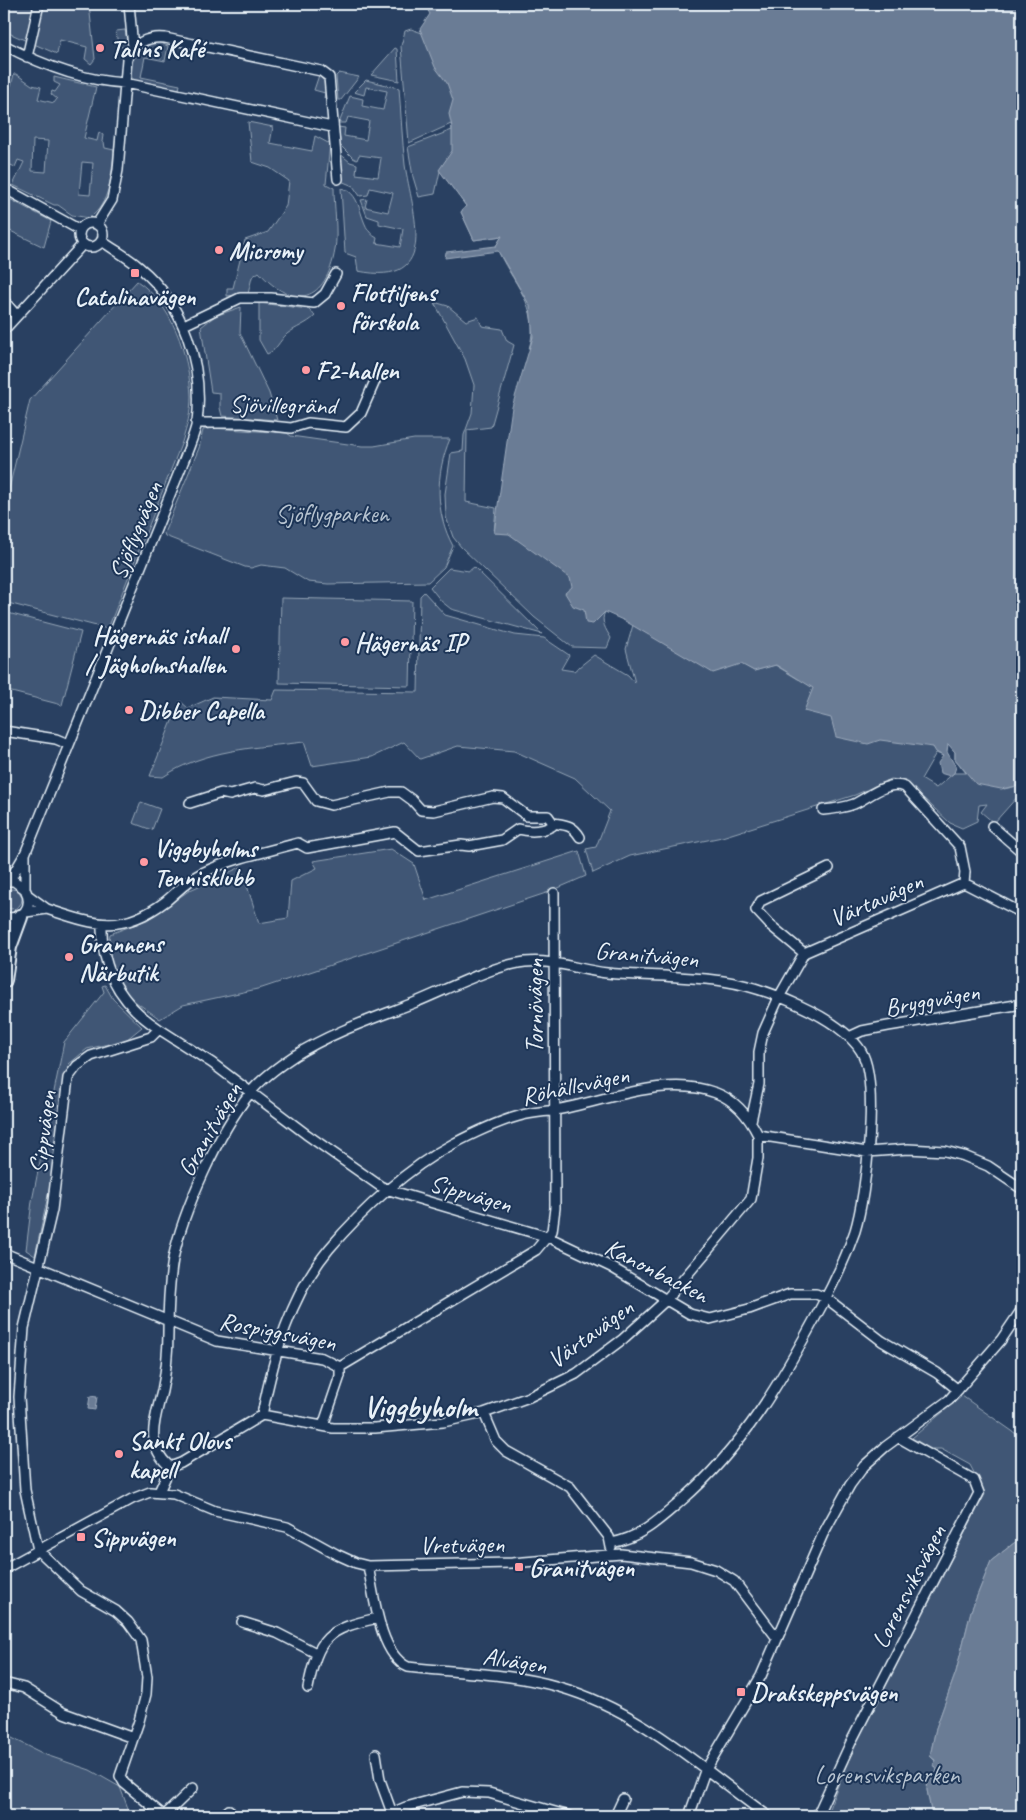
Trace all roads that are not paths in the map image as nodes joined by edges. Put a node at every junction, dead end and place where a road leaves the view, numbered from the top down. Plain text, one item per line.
1 (39, 4) edge
2 (128, 4) edge
3 (4, 45) edge
4 (133, 48) junction
5 (27, 57) junction
6 (125, 83) junction
7 (332, 127) junction
8 (338, 179) dead end
9 (4, 188) edge
10 (97, 224) junction
11 (80, 230) junction
12 (102, 241) junction
13 (83, 244) junction
14 (336, 274) dead end
15 (4, 301) edge
16 (16, 315) junction
17 (184, 325) junction
18 (4, 330) edge
19 (374, 381) dead end
20 (196, 423) junction
21 (4, 731) edge
22 (68, 744) junction
23 (190, 803) dead end
24 (823, 810) dead end
25 (553, 824) junction
26 (992, 826) dead end
27 (580, 837) dead end
28 (1022, 852) edge
29 (26, 854) junction
30 (829, 868) dead end
31 (5, 882) edge
32 (964, 883) junction
33 (27, 892) junction
34 (554, 893) dead end
35 (47, 910) junction
36 (23, 914) junction
37 (1022, 914) edge
38 (4, 917) edge
39 (102, 925) junction
40 (804, 952) junction
41 (553, 962) junction
42 (4, 980) edge
43 (779, 996) junction
44 (1022, 1004) edge
45 (159, 1029) junction
46 (849, 1037) junction
47 (251, 1092) junction
48 (555, 1110) junction
49 (751, 1121) junction
50 (758, 1135) junction
51 (867, 1152) junction
52 (1022, 1189) edge
53 (389, 1190) junction
54 (548, 1237) junction
55 (4, 1253) edge
56 (37, 1266) junction
57 (826, 1298) junction
58 (665, 1301) junction
59 (1022, 1309) edge
60 (168, 1323) junction
61 (278, 1350) junction
62 (340, 1367) junction
63 (958, 1390) junction
64 (484, 1412) junction
65 (262, 1415) junction
66 (323, 1426) junction
67 (898, 1437) junction
68 (170, 1467) junction
69 (159, 1492) junction
70 (611, 1543) junction
71 (38, 1550) junction
72 (610, 1555) junction
73 (368, 1566) junction
74 (4, 1569) edge
75 (378, 1618) junction
76 (242, 1622) dead end
77 (777, 1638) junction
78 (316, 1653) junction
79 (4, 1683) edge
80 (308, 1688) dead end
81 (133, 1738) junction
82 (376, 1754) dead end
83 (705, 1771) junction
84 (193, 1788) dead end
85 (623, 1799) dead end
86 (393, 1815) edge
87 (164, 1816) edge
88 (569, 1816) edge
89 (615, 1816) edge
90 (689, 1816) edge
91 (768, 1816) edge
92 (817, 1816) edge

1 - 5 street
2 - 4 street
3 - 5 street
4 - 6 street
4 - 7 street
5 - 6 street
6 - 7 street
6 - 10 street
7 - 8 street
9 - 11 street
10 - 11 street
10 - 12 street
11 - 13 street
12 - 13 street
12 - 17 street, Sjöflygvägen
13 - 16 street
14 - 17 street
15 - 16 street
16 - 18 street
17 - 20 street, Sjöflygvägen
19 - 20 street, Sjövillegränd
20 - 22 street, Sjöflygvägen
21 - 22 street
22 - 29 street, Sjöflygvägen
23 - 25 street
24 - 32 street
25 - 27 street
25 - 39 street
26 - 28 street
29 - 31 street, Sjöflygvägen
29 - 33 street, Sjöflygvägen
30 - 40 street, Värtavägen
31 - 33 street
32 - 37 street
32 - 40 street, Värtavägen
33 - 35 street
33 - 36 street, Sjöflygvägen
34 - 41 street, Tornövägen
35 - 36 street
35 - 39 street
36 - 38 street
36 - 42 highway
39 - 45 street
40 - 43 street
41 - 43 street, Granitvägen
41 - 47 street, Granitvägen
41 - 48 street, Tornövägen
43 - 46 street, Granitvägen
43 - 49 street
44 - 46 street, Bryggvägen
45 - 47 street, Sippvägen
45 - 56 street, Sippvägen
46 - 51 street, Granitvägen
47 - 53 street, Sippvägen
47 - 60 street, Granitvägen
48 - 49 street, Röhällsvägen
48 - 53 street, Röhällsvägen
48 - 54 street, Tornövägen
49 - 50 street, Röhällsvägen
50 - 51 street
50 - 58 street, Värtavägen
51 - 52 street
51 - 57 street, Granitvägen
53 - 54 street, Sippvägen
53 - 61 street, Röhällsvägen
54 - 58 street, Kanonbacken
54 - 62 street, Rospiggsvägen
55 - 56 street, Rospiggsvägen
56 - 60 street, Rospiggsvägen
56 - 71 street, Sippvägen
57 - 58 street, Kanonbacken
57 - 63 street, Kanonbacken
57 - 70 street, Granitvägen
58 - 64 street, Värtavägen
59 - 63 street
60 - 61 street, Rospiggsvägen
60 - 68 street, Granitvägen
61 - 62 street, Rospiggsvägen
61 - 65 street, Röhällsvägen
62 - 66 street
63 - 67 street
64 - 66 street, Värtavägen
64 - 70 street
65 - 66 street, Värtavägen
65 - 68 street
67 - 77 street
67 - 92 street, Lorensviksvägen
68 - 69 street
69 - 71 street
69 - 73 street, Vretvägen
70 - 72 street
71 - 74 street
71 - 81 street
72 - 73 street, Vretvägen
72 - 77 street, Vretvägen
73 - 75 street, Alvägen
75 - 78 street
75 - 83 street, Alvägen
76 - 78 street
77 - 83 street
78 - 80 street
79 - 81 street
81 - 87 street
82 - 86 street
83 - 90 street
83 - 91 street
84 - 87 street
85 - 89 street
86 - 88 street

